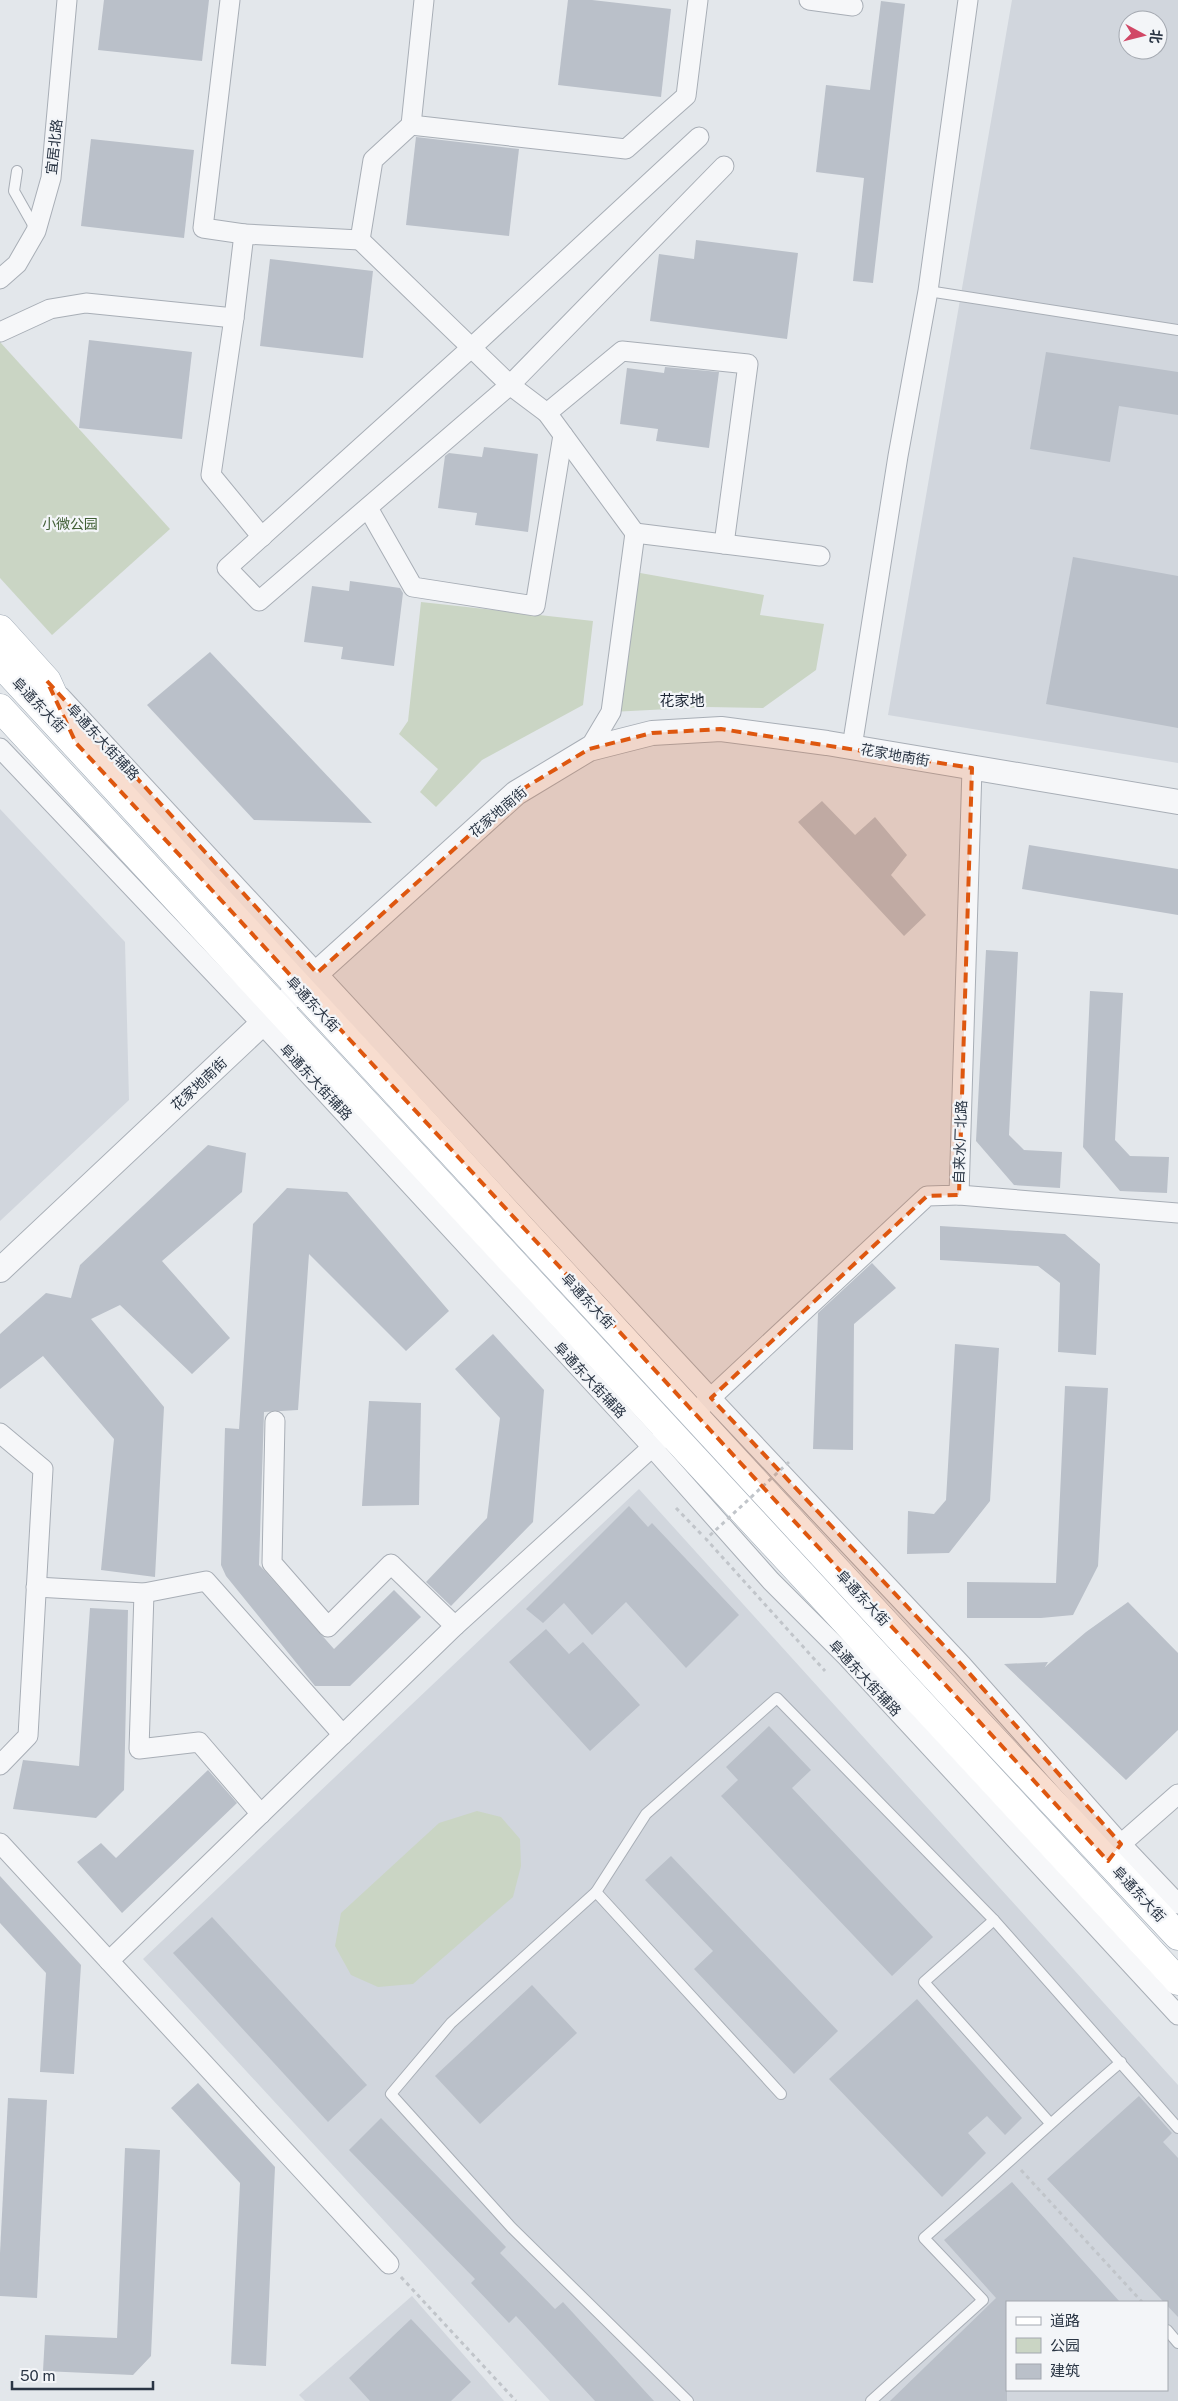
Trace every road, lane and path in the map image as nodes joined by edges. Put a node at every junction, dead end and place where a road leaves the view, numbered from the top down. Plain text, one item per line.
1 (68, 0) edge
2 (230, 0) edge
3 (424, 0) edge
4 (698, 0) edge
5 (809, 0) edge
6 (968, 0) edge
7 (853, 6) dead end
8 (411, 125) junction
9 (699, 138) dead end
10 (724, 166) dead end
11 (17, 171) dead end
12 (36, 231) junction
13 (244, 234) junction
14 (360, 240) junction
15 (0, 279) edge
16 (928, 291) junction
17 (234, 318) junction
18 (1178, 330) edge
19 (0, 332) edge
20 (472, 348) junction
21 (510, 385) junction
22 (547, 413) junction
23 (563, 435) junction
24 (368, 508) junction
25 (635, 533) junction
26 (262, 537) junction
27 (724, 544) junction
28 (820, 556) dead end
29 (0, 629) edge
30 (0, 663) edge
31 (47, 681) junction
32 (0, 708) edge
33 (76, 743) junction
34 (0, 748) edge
35 (852, 748) junction
36 (589, 749) junction
37 (972, 768) junction
38 (1178, 802) edge
39 (308, 981) junction
40 (270, 1017) junction
41 (959, 1194) junction
42 (1178, 1213) edge
43 (0, 1270) edge
44 (702, 1406) junction
45 (275, 1421) dead end
46 (0, 1433) edge
47 (661, 1439) junction
48 (789, 1462) dead end
49 (676, 1508) dead end
50 (706, 1539) junction
51 (36, 1587) junction
52 (144, 1593) junction
53 (455, 1626) junction
54 (825, 1671) dead end
55 (343, 1735) junction
56 (2, 1758) edge
57 (1178, 1794) edge
58 (261, 1814) junction
59 (0, 1844) edge
60 (1115, 1853) junction
61 (596, 1892) junction
62 (1178, 1904) edge
63 (994, 1920) junction
64 (1178, 1936) edge
65 (109, 1962) junction
66 (1178, 1981) edge
67 (1178, 2015) edge
68 (1120, 2062) junction
69 (781, 2094) dead end
70 (1050, 2123) junction
71 (1178, 2128) edge
72 (1012, 2160) junction
73 (389, 2264) joint
74 (1141, 2301) edge
75 (1168, 2331) edge
76 (1178, 2343) edge
77 (516, 2401) edge
78 (688, 2401) edge
79 (871, 2401) edge

1 - 12 street, 宜居北路
2 - 13 street
3 - 8 street
4 - 8 street
5 - 7 street
6 - 16 street
8 - 14 street
9 - 20 street
10 - 21 street
11 - 12 lane
12 - 15 street, 宜居北路
13 - 14 street
13 - 17 street
14 - 20 street
16 - 18 lane
16 - 35 street
17 - 19 street
17 - 26 street
20 - 21 street
20 - 26 street
21 - 22 street
21 - 24 street
22 - 23 street
22 - 27 street
23 - 24 street
23 - 25 street
24 - 26 street
25 - 27 street
25 - 36 street
27 - 28 street
29 - 31 main road
30 - 33 main road, 阜通东大街
31 - 33 main road
31 - 39 street, 阜通东大街辅路
32 - 40 main road, 阜通东大街
33 - 39 main road, 阜通东大街
34 - 40 street
35 - 36 street, 花家地南街
35 - 37 street, 花家地南街
36 - 39 street, 花家地南街
37 - 38 street, 花家地南街
37 - 41 street, 自来水厂北路
39 - 40 street, 花家地南街
39 - 44 main road, 阜通东大街
40 - 43 street, 花家地南街
40 - 47 main road, 阜通东大街
41 - 42 street
41 - 44 street, 自来水厂北路
44 - 60 main road, 阜通东大街
45 - 53 street
46 - 51 street
47 - 53 street
47 - 66 main road, 阜通东大街
47 - 67 street, 阜通东大街辅路
48 - 50 path, bridge
49 - 50 path
50 - 54 path, bridge
51 - 52 street
51 - 56 street
52 - 55 street
52 - 58 street
53 - 55 street
55 - 58 street
57 - 60 street
58 - 65 street
59 - 65 street
60 - 62 street
60 - 64 main road, 阜通东大街
61 - 63 lane
61 - 69 lane
61 - 78 lane
63 - 68 lane
63 - 70 lane
65 - 73 street
68 - 70 lane
68 - 71 lane
70 - 72 lane
72 - 74 path
72 - 79 lane
73 - 77 path
75 - 76 lane

